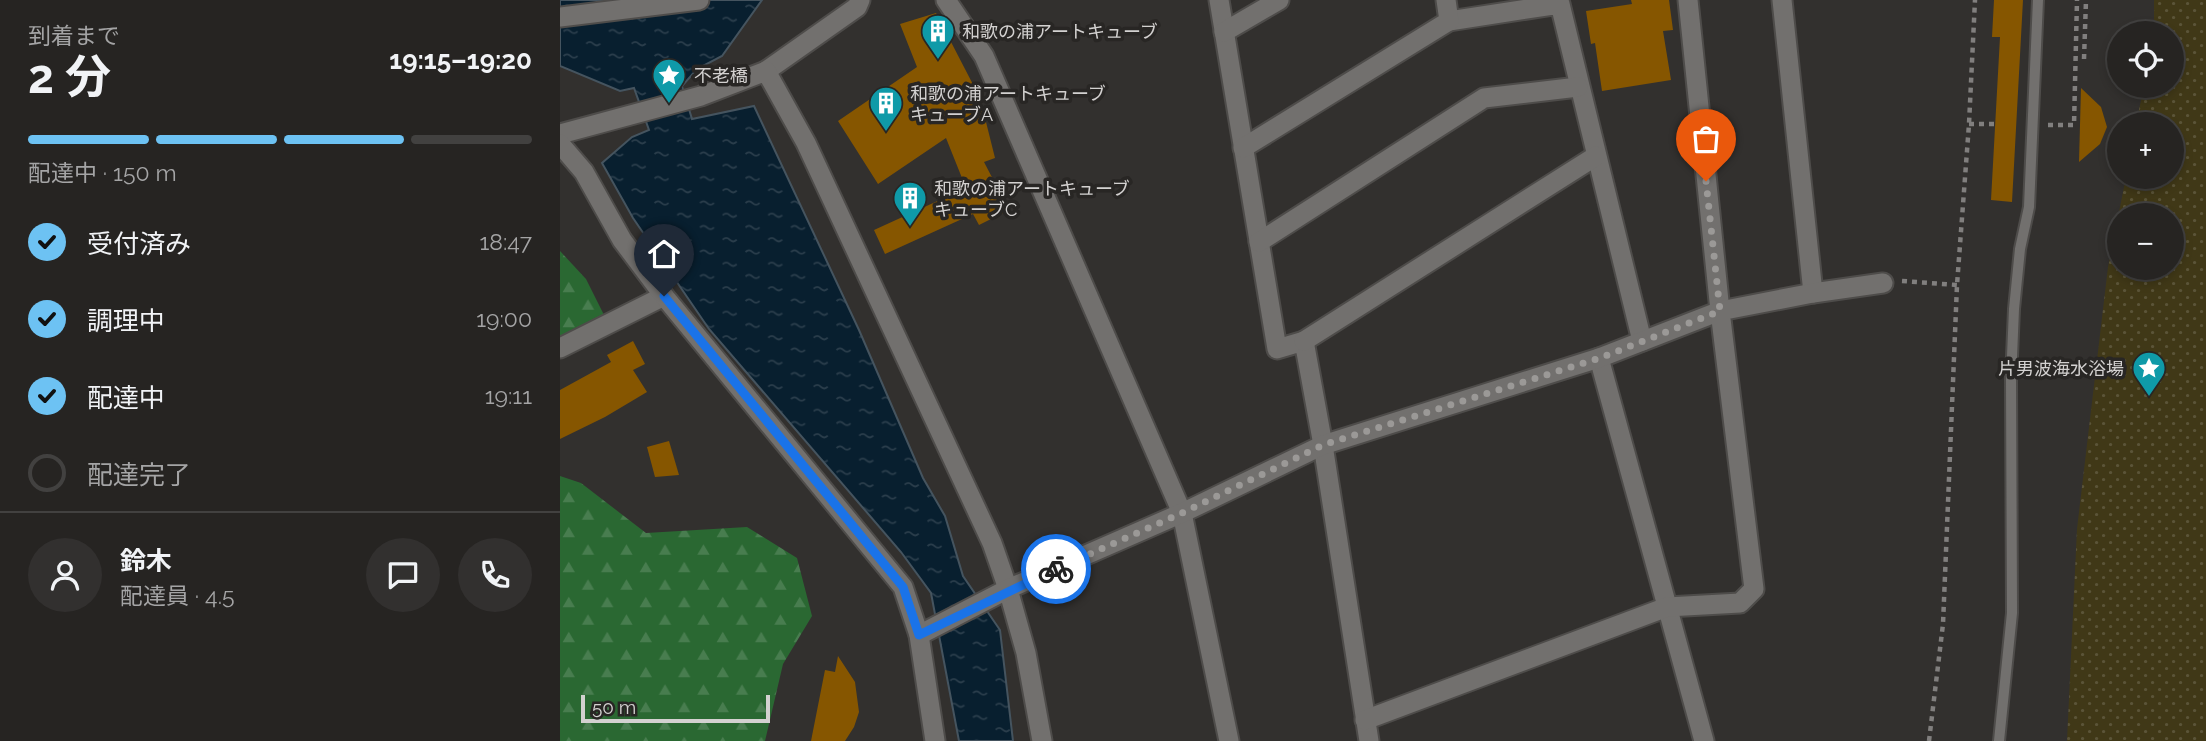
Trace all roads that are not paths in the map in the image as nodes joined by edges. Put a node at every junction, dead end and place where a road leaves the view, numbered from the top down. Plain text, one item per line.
1 (699, 0) edge
2 (860, 0) edge
3 (946, 0) edge
4 (1219, 0) edge
5 (1279, 0) edge
6 (1446, 0) edge
7 (1688, 0) edge
8 (1782, 0) edge
9 (2038, 0) edge
10 (1559, 2) edge
11 (560, 17) edge
12 (1449, 21) junction
13 (1224, 32) junction
14 (766, 71) junction
15 (1578, 87) junction
16 (560, 134) edge
17 (560, 144) edge
18 (1243, 148) junction
19 (1596, 156) junction
20 (1259, 242) junction
21 (1883, 283) dead end
22 (1813, 293) junction
23 (664, 296) junction
24 (1720, 311) junction
25 (1304, 341) junction
26 (1642, 341) junction
27 (560, 348) edge
28 (1600, 358) junction
29 (1323, 445) junction
30 (1182, 513) junction
31 (1001, 593) junction
32 (1667, 607) junction
33 (927, 631) junction
34 (1365, 720) junction
35 (935, 741) edge
36 (1042, 741) edge
37 (1229, 741) edge
38 (1369, 741) edge
39 (1704, 741) edge
40 (1998, 741) edge

1 - 11 street
2 - 14 street
3 - 30 street
4 - 13 street
5 - 13 street
6 - 12 street
7 - 24 street
8 - 22 street
9 - 40 lane
10 - 12 street
10 - 15 street
12 - 18 street
13 - 18 street
14 - 16 street
14 - 31 street
15 - 19 street
15 - 20 street
17 - 23 street
18 - 20 street
19 - 25 street
19 - 26 street
20 - 25 street
21 - 22 street
22 - 24 street
23 - 27 street
23 - 33 street
24 - 26 street
24 - 32 street
25 - 29 street
26 - 28 street
28 - 29 street
28 - 32 street
29 - 30 street
29 - 34 street
30 - 31 street
30 - 37 street
31 - 33 street
31 - 36 street
32 - 34 street
32 - 39 street
33 - 35 street
34 - 38 street

